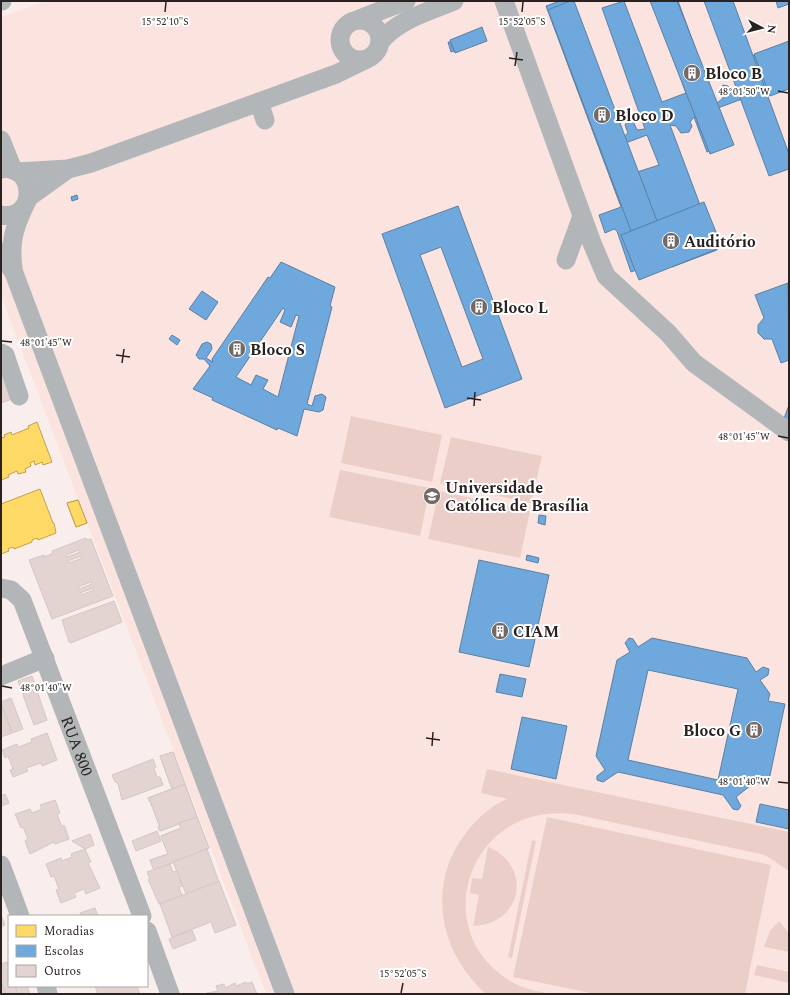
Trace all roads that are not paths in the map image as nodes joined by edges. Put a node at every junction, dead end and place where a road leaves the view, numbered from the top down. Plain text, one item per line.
1 (406, 1) edge
2 (454, 1) edge
3 (504, 1) edge
4 (359, 19) junction
5 (380, 42) junction
6 (340, 45) junction
7 (367, 59) junction
8 (317, 81) junction
9 (259, 102) junction
10 (265, 120) dead end
11 (1, 140) edge
12 (68, 169) junction
13 (10, 170) edge
14 (26, 203) junction
15 (1, 215) edge
16 (582, 216) junction
17 (1, 252) edge
18 (566, 260) dead end
19 (14, 274) junction
20 (1, 352) edge
21 (19, 396) dead end
22 (789, 432) edge
23 (1, 588) edge
24 (45, 658) junction
25 (1, 676) edge
26 (1, 865) edge
27 (20, 915) edge
28 (142, 915) edge
29 (148, 934) edge
30 (170, 994) edge
31 (285, 994) edge

1 - 4 street
2 - 5 street
3 - 16 street
4 - 5 street
4 - 6 street
5 - 7 street
6 - 7 street
6 - 8 street
7 - 8 street
8 - 9 street
9 - 10 street
9 - 12 street
11 - 13 street
12 - 13 street
12 - 14 street
13 - 14 street
14 - 15 street
14 - 19 street
16 - 18 street
16 - 22 street
17 - 19 street
19 - 31 street
20 - 21 street
23 - 24 street, RUA 800
24 - 25 street
24 - 28 street, RUA 800
26 - 27 street
29 - 30 street

